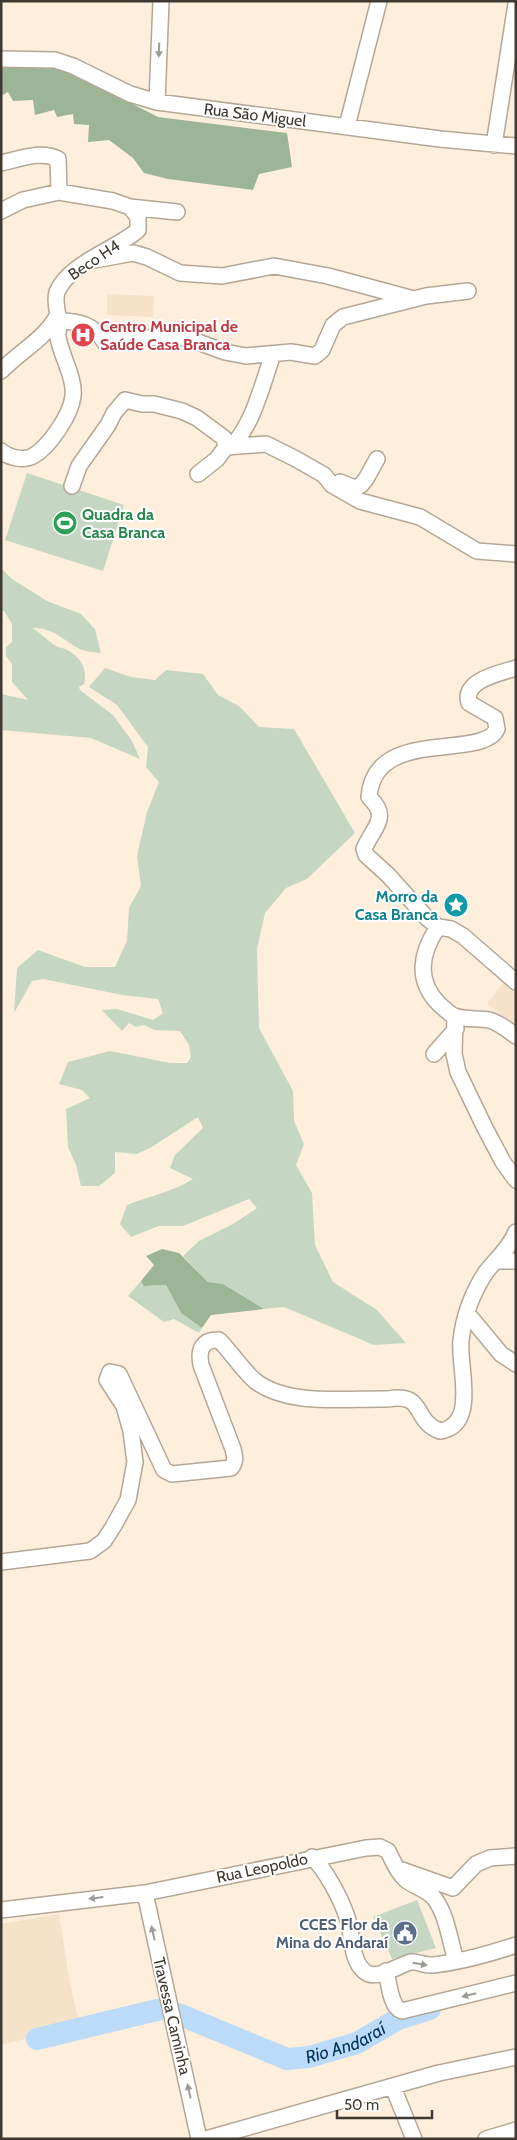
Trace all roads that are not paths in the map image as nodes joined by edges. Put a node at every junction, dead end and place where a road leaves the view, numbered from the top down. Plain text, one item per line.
1 (161, 1) edge
2 (379, 1) edge
3 (516, 4) edge
4 (1, 58) edge
5 (158, 102) junction
6 (348, 126) junction
7 (494, 145) junction
8 (516, 146) edge
9 (1, 163) edge
10 (59, 192) junction
11 (130, 207) junction
12 (1, 211) edge
13 (177, 212) dead end
14 (89, 261) junction
15 (468, 291) dead end
16 (426, 296) junction
17 (58, 318) junction
18 (273, 354) junction
19 (1, 371) edge
20 (228, 447) junction
21 (1, 450) edge
22 (377, 459) dead end
23 (198, 474) dead end
24 (324, 475) junction
25 (72, 486) dead end
26 (516, 554) edge
27 (516, 668) edge
28 (438, 927) junction
29 (516, 982) edge
30 (455, 1022) junction
31 (516, 1036) edge
32 (434, 1054) dead end
33 (516, 1180) edge
34 (516, 1232) edge
35 (497, 1261) junction
36 (516, 1261) edge
37 (467, 1313) junction
38 (516, 1364) edge
39 (1, 1562) edge
40 (516, 1856) edge
41 (312, 1857) junction
42 (396, 1868) junction
43 (144, 1893) junction
44 (1, 1910) edge
45 (516, 1946) edge
46 (456, 1961) junction
47 (386, 1971) junction
48 (516, 1983) edge
49 (516, 2056) edge
50 (393, 2087) junction
51 (516, 2130) edge
52 (200, 2139) edge
53 (206, 2139) edge
54 (414, 2139) edge
55 (486, 2139) edge

1 -> 5 street
2 - 6 street
3 - 7 street
4 - 5 street, Rua São Miguel
5 - 6 street, Rua São Miguel
6 - 7 street, Rua São Miguel
7 - 8 street, Rua São Miguel
9 - 10 street
10 - 11 street
10 - 12 street
11 - 13 street
11 - 14 street, Beco H4
14 - 16 street
14 - 17 street, Beco H4
15 - 16 street
16 - 18 street
17 - 18 street
17 - 19 street
17 - 21 street, Beco H4
18 - 20 street
20 - 23 street
20 - 24 street
20 - 25 street
22 - 24 street
24 - 26 street
27 - 28 street
28 - 29 street
28 - 30 street
30 - 31 street
30 - 32 street
30 - 33 street
34 - 35 street
35 - 36 street
35 - 37 street
37 - 38 street
37 - 39 street
40 - 42 street
41 - 42 street, Rua Leopoldo
41 - 43 street, Rua Leopoldo
41 - 47 street
42 - 46 street, Rua Leopoldo
43 -> 44 street, Rua Leopoldo
52 -> 43 street, Travessa Caminha
45 - 46 street
47 -> 46 street
48 -> 47 street
49 - 50 street
50 - 53 street
50 - 54 street
51 - 55 street

